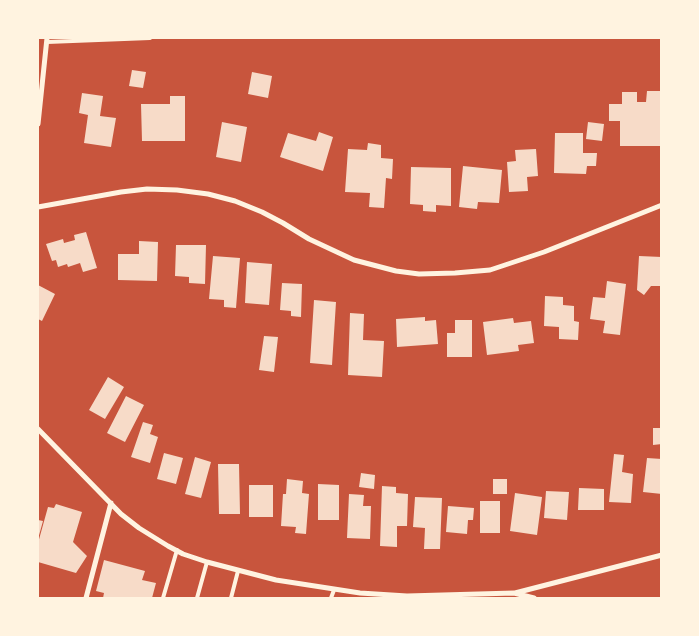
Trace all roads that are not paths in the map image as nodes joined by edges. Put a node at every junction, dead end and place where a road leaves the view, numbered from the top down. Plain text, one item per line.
1 (150, 38) edge
2 (47, 40) edge
3 (38, 124) edge
4 (662, 205) edge
5 (38, 207) edge
6 (38, 429) edge
7 (111, 503) junction
8 (177, 550) junction
9 (662, 555) edge
10 (207, 562) junction
11 (238, 572) junction
12 (334, 590) junction
13 (514, 593) junction
14 (489, 596) edge
15 (86, 598) edge
16 (163, 598) edge
17 (197, 598) edge
18 (231, 598) edge
19 (331, 598) edge
20 (534, 598) edge

1 - 2 lane
2 - 3 street
4 - 5 street
6 - 7 street
7 - 8 street
7 - 15 street
8 - 10 street
8 - 16 lane
9 - 13 street
10 - 11 street
10 - 17 lane
11 - 12 street
11 - 18 lane
12 - 14 street
12 - 19 lane
13 - 14 street
13 - 20 street

